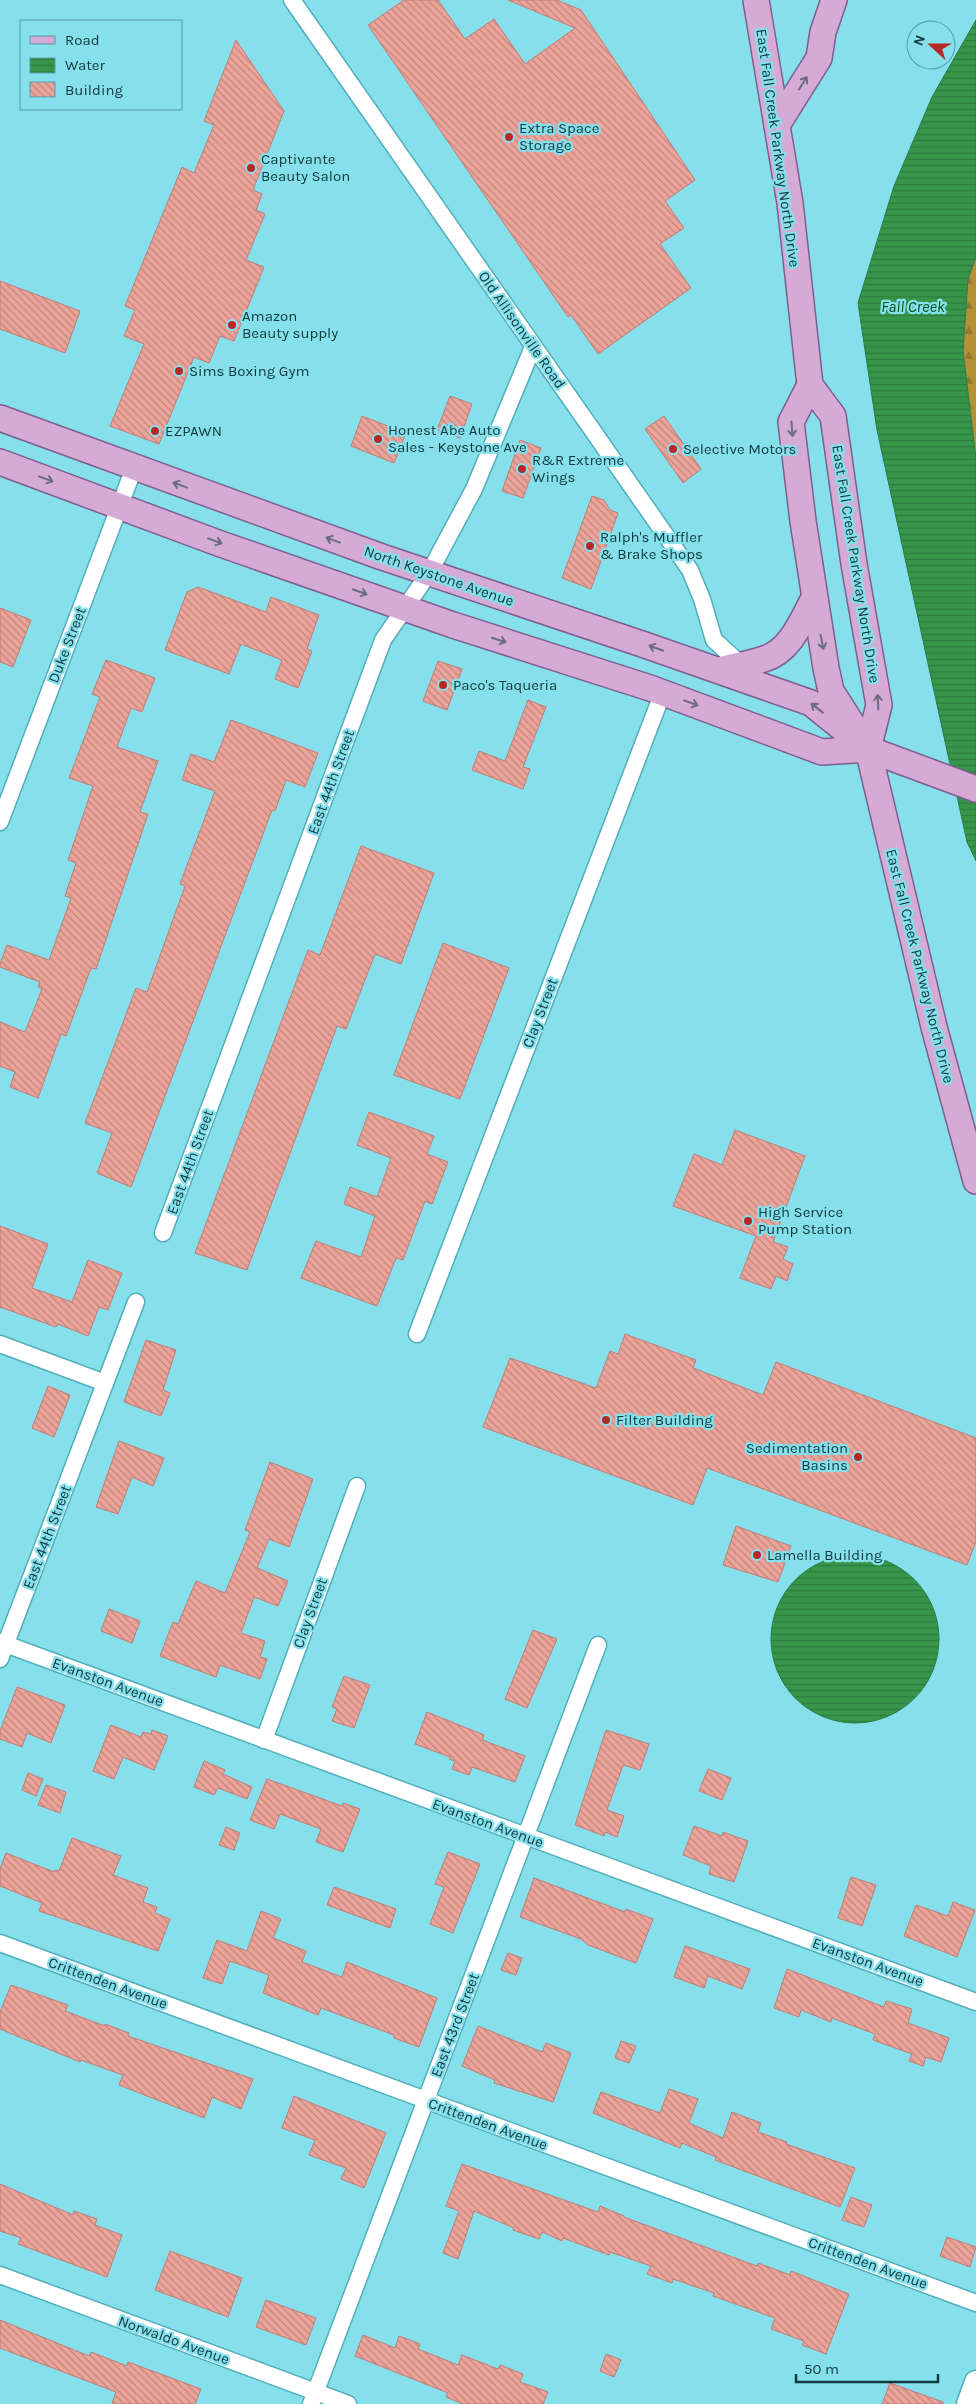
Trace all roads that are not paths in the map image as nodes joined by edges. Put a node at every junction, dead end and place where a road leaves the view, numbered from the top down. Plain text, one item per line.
1 (292, 0) edge
2 (756, 0) edge
3 (834, 0) edge
4 (777, 125) junction
5 (533, 347) junction
6 (810, 385) junction
7 (0, 418) edge
8 (0, 462) edge
9 (134, 468) junction
10 (119, 506) junction
11 (429, 573) junction
12 (814, 598) junction
13 (405, 608) junction
14 (730, 667) junction
15 (662, 692) junction
16 (868, 749) junction
17 (976, 789) edge
18 (0, 822) edge
19 (976, 1181) edge
20 (163, 1233) dead end
21 (136, 1302) dead end
22 (417, 1334) dead end
23 (0, 1344) edge
24 (105, 1383) junction
25 (357, 1486) dead end
26 (598, 1645) dead end
27 (2, 1648) edge
28 (264, 1740) junction
29 (526, 1837) junction
30 (0, 1943) edge
31 (976, 2002) edge
32 (426, 2101) junction
33 (0, 2275) edge
34 (976, 2303) edge
35 (976, 2382) edge
36 (314, 2398) edge
37 (348, 2404) edge
38 (968, 2404) edge

1 - 5 street, Old Allisonville Road
2 - 4 main road, East Fall Creek Parkway North Drive
4 -> 3 main road
4 - 6 main road, East Fall Creek Parkway North Drive
5 - 11 street, East 44th Street
5 - 14 street, Old Allisonville Road
6 -> 12 main road, East Fall Creek Parkway North Drive
16 -> 6 main road, East Fall Creek Parkway North Drive
7 - 9 main road, North Keystone Avenue
8 -> 10 main road, North Keystone Avenue
9 - 10 street, Duke Street
11 -> 9 main road, North Keystone Avenue
10 -> 13 main road, North Keystone Avenue
10 - 18 street, Duke Street
11 - 13 street, East 44th Street
14 -> 11 main road, North Keystone Avenue
12 - 14 main road
12 -> 16 main road, East Fall Creek Parkway North Drive
13 -> 15 main road, North Keystone Avenue
13 - 20 street, East 44th Street
16 -> 14 main road, North Keystone Avenue
15 -> 16 main road, North Keystone Avenue
15 - 22 street, Clay Street
16 - 17 main road, North Keystone Avenue
16 - 19 main road, East Fall Creek Parkway North Drive
21 - 24 street, East 44th Street
23 - 24 street
24 - 27 street, East 44th Street
25 - 28 street, Clay Street
26 - 29 street, East 43rd Street
27 - 28 street, Evanston Avenue
28 - 29 street, Evanston Avenue
29 - 31 street, Evanston Avenue
29 - 32 street, East 43rd Street
30 - 32 street, Crittenden Avenue
32 - 34 street, Crittenden Avenue
32 - 36 street, East 43rd Street
33 - 36 street, Norwaldo Avenue
35 - 38 street
36 - 37 street, Norwaldo Avenue

